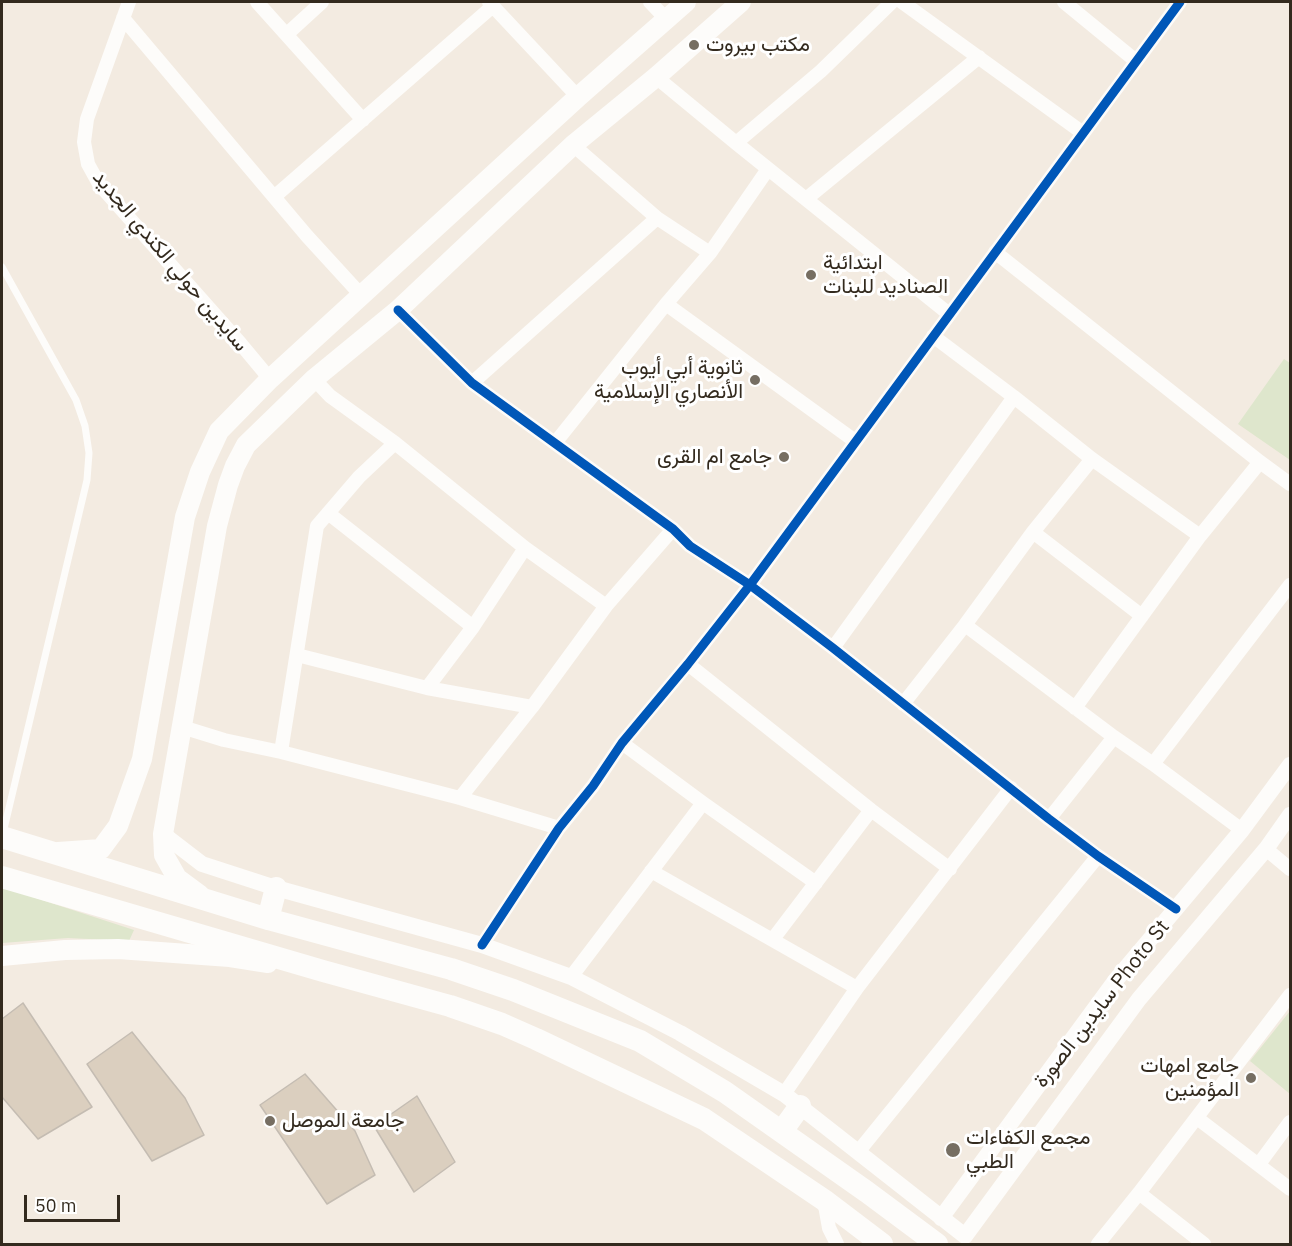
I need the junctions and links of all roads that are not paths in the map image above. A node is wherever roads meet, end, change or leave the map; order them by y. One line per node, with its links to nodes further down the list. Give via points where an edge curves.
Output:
1 (129, 2): 12 (street, سايدين حولي الكندي الجديد)
2 (257, 2): 14 (street)
3 (322, 2): 14 (street)
4 (650, 2): 13 (street)
5 (686, 2): 13 (main road)
6 (741, 2): 17 (main road)
7 (892, 2): 21 (street, via 821,71)
8 (902, 2): 15 (street)
9 (1064, 2): 16 (street)
10 (1180, 2): 16 (street)
11 (491, 4): 18 (street); 19 (street)
12 (123, 18): 24 (street); 35 (street, سايدين حولي الكندي الجديد, via 84,130 88,164 99,184)
13 (666, 19): 18 (main road)
14 (287, 34): 19 (street)
15 (979, 57): 20 (street); 25 (street)
16 (1136, 61): 20 (street)
17 (656, 77): 21 (street); 22 (main road)
18 (578, 97): 30 (main road)
19 (363, 120): 24 (street)
20 (1083, 133): 27 (street)
21 (736, 143): 23 (street)
22 (573, 146): 26 (street); 32 (main road)
23 (768, 169): 25 (street); 28 (street)
24 (274, 197): 30 (street)
25 (806, 199): 33 (street)
26 (657, 218): 28 (street); 37 (street)
27 (995, 252): 33 (street); 43 (street)
28 (710, 253): 31 (street)
29 (2, 267): 80 (lane, via 76,400 89,453 87,480)
30 (361, 295): 35 (main road)
31 (666, 303): 39 (street); 41 (street)
32 (398, 310): 36 (main road); 37 (street)
33 (949, 314): 34 (street)
34 (933, 336): 38 (street); 39 (street)
35 (270, 379): 44 (main road, via 219,431)
36 (314, 379): 40 (street, via 330,396); 46 (main road, via 246,445)
37 (472, 383): 41 (street)
38 (1014, 397): 42 (street); 58 (street)
39 (855, 441): 52 (street)
40 (395, 443): 47 (street); 51 (street)
41 (555, 443): 48 (street)
42 (1092, 459): 49 (street); 50 (street)
43 (1260, 462): 45 (street); 50 (street)
44 (200, 472): 46 (main road); 82 (main road, via 185,517 142,759 118,826 101,849)
45 (1290, 484)
46 (228, 485): 65 (main road, via 212,551)
47 (328, 513): 57 (street); 59 (street, via 317,526)
48 (673, 529): 52 (street, via 690,546); 54 (street)
49 (1033, 532): 55 (street); 56 (street)
50 (1200, 536): 55 (street)
51 (525, 548): 54 (street); 57 (street)
52 (750, 585): 58 (street); 60 (street)
53 (1290, 585): 69 (street)
54 (606, 606): 63 (street)
55 (1142, 616): 64 (street)
56 (965, 625): 62 (street); 64 (street)
57 (473, 627): 61 (street)
58 (833, 648): 62 (street)
59 (297, 655): 61 (street); 68 (street)
60 (688, 664): 67 (street); 74 (street)
61 (427, 688): 63 (street)
62 (903, 704): 71 (street)
63 (532, 707): 72 (street)
64 (1075, 708): 66 (street)
65 (183, 727): 68 (street); 79 (main road)
66 (1114, 737): 69 (street); 76 (street)
67 (622, 743): 73 (street); 77 (street)
68 (281, 752): 72 (street)
69 (1153, 764): 78 (street)
70 (1290, 765): 78 (street, سايدين الصورة Photo St)
71 (1011, 788): 76 (street); 84 (street)
72 (460, 798): 77 (street)
73 (703, 803): 86 (street); 88 (street)
74 (871, 810): 84 (street); 88 (street)
75 (1290, 815): 81 (street, سايدين الصورة Photo St)
76 (1049, 819): 83 (street)
77 (559, 828): 94 (street)
78 (1242, 830): 91 (street, سايدين الصورة Photo St)
79 (163, 834): 89 (street, via 202,864); 90 (main road, via 164,855 177,878)
80 (2, 838): 82 (highway)
81 (1266, 849): 85 (street); 112 (street, سايدين الصورة Photo St, via 1139,999)
82 (51, 852): 90 (highway)
83 (1098, 856): 91 (street); 106 (street)
84 (950, 869): 98 (street)
85 (1290, 869)
86 (651, 871): 93 (street); 97 (street)
87 (2, 877): 96 (highway)
88 (816, 883): 93 (street)
89 (276, 888): 92 (highway); 94 (street)
90 (207, 901): 92 (highway)
91 (1176, 909): 111 (street, سايدين الصورة Photo St, via 1115,981)
92 (268, 919): 99 (highway)
93 (773, 939): 98 (street)
94 (482, 945): 97 (street)
95 (2, 956): 96 (main road, via 118,949 230,957)
96 (323, 971): 101 (highway)
97 (571, 977): 102 (street, via 680,1033)
98 (857, 988): 102 (street)
99 (513, 990): 101 (highway); 105 (highway, via 640,1041)
100 (1290, 995): 103 (street)
101 (502, 1024): 110 (highway, via 704,1119)
102 (792, 1100): 105 (highway); 106 (street)
103 (1197, 1118): 107 (street); 109 (street)
104 (1290, 1122): 107 (street)
105 (782, 1131): 115 (highway)
106 (858, 1152): 111 (street)
107 (1258, 1164): 108 (street)
108 (1290, 1189)
109 (1139, 1193): 116 (street); 117 (street)
110 (824, 1200): 113 (street); 114 (highway)
111 (940, 1218): 112 (street)
112 (970, 1240)
113 (837, 1245)
114 (882, 1245)
115 (937, 1245)
116 (1098, 1245)
117 (1204, 1245)

